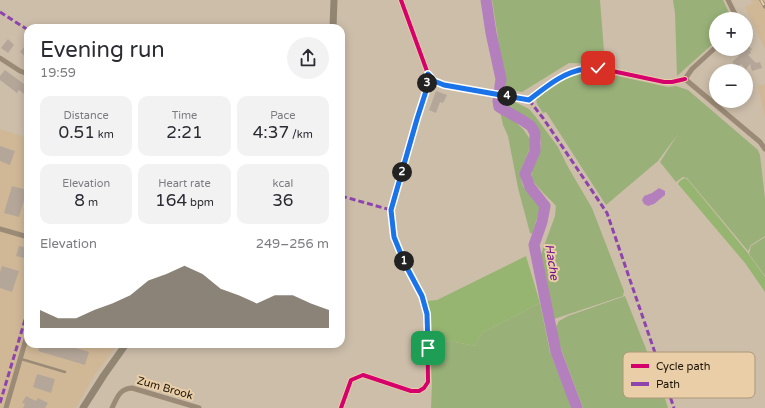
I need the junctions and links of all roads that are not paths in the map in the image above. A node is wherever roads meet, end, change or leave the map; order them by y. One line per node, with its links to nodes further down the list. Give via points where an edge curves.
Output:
1 (334, 0): 5 (main road)
2 (401, 0): 9 (street)
3 (728, 0): 4 (street)
4 (734, 12)
5 (333, 24)
6 (709, 53): 10 (street)
7 (0, 58): 8 (street)
8 (24, 72)
9 (428, 74): 10 (street, via 434,81 444,85 529,100 568,73 586,68 598,68 664,82); 22 (street, via 426,91 391,210 394,237 422,296 427,314 428,382 419,391 411,391 362,375 350,380)
10 (685, 79): 11 (street)
11 (765, 149)
12 (0, 229): 13 (street)
13 (24, 236)
14 (24, 346): 16 (street)
15 (123, 348): 19 (main road)
16 (20, 359): 17 (lane); 18 (street)
17 (65, 372)
18 (6, 408)
19 (83, 408)
20 (112, 408): 21 (street, Zum Brook, via 120,393 126,388)
21 (199, 408)
22 (340, 408)

